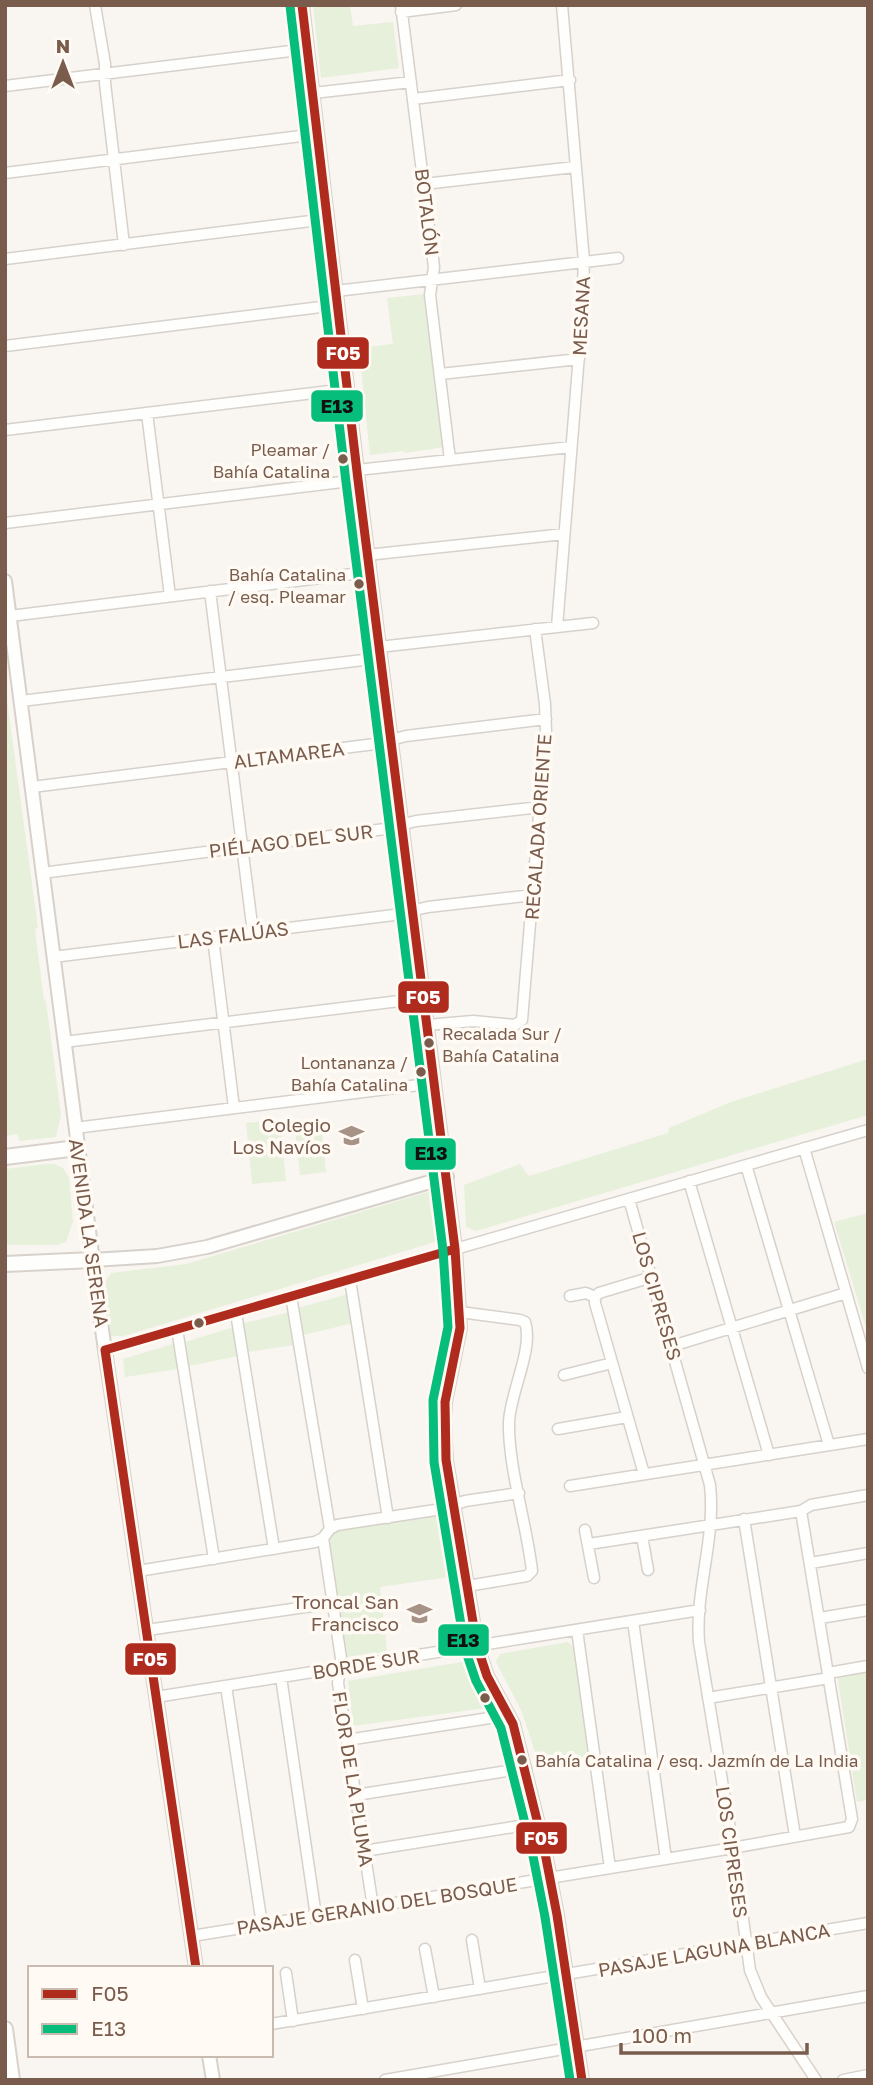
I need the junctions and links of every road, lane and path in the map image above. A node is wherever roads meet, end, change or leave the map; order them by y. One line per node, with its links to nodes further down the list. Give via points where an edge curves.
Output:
1 (95, 5): 7 (street)
2 (302, 5): 6 (street)
3 (456, 5): 5 (street)
4 (562, 5): 8 (street, MESANA)
5 (401, 8): 9 (street, BOTALÓN)
6 (307, 49): 7 (street); 11 (street)
7 (105, 74): 10 (street); 14 (street)
8 (570, 80): 12 (street); 15 (street, MESANA)
9 (411, 82): 11 (street); 12 (street, BOTALÓN)
10 (5, 86)
11 (313, 93): 13 (street)
12 (413, 99): 17 (street, BOTALÓN)
13 (317, 134): 14 (street); 18 (street)
14 (114, 159): 16 (street); 19 (street)
15 (575, 167): 17 (street); 22 (street, MESANA)
16 (5, 173)
17 (424, 184): 23 (street, BOTALÓN)
18 (327, 219): 19 (street); 24 (street)
19 (124, 245): 21 (street)
20 (618, 258): 22 (street)
21 (5, 259)
22 (584, 261): 23 (street); 27 (street, MESANA)
23 (432, 280): 24 (street); 28 (street, BOTALÓN)
24 (336, 291): 25 (street)
25 (337, 305): 26 (street); 29 (street)
26 (5, 346)
27 (579, 359): 28 (street); 32 (street, MESANA)
28 (440, 374): 33 (street, BOTALÓN)
29 (347, 389): 30 (street); 34 (street)
30 (147, 413): 31 (street); 35 (street)
31 (5, 430)
32 (571, 447): 33 (street); 37 (street, MESANA)
33 (450, 460): 34 (street)
34 (357, 475): 35 (street); 38 (street)
35 (159, 504): 36 (street); 42 (street)
36 (5, 523)
37 (564, 534): 38 (street); 45 (street, MESANA)
38 (367, 555): 39 (street)
39 (369, 572): 41 (street); 47 (street)
40 (5, 581): 43 (street, AVENIDA LA SERENA)
41 (210, 592): 42 (street); 48 (street)
42 (170, 596): 43 (street)
43 (10, 616): 49 (street, AVENIDA LA SERENA)
44 (593, 623): 45 (street)
45 (557, 627): 46 (street)
46 (535, 629): 47 (street); 50 (street, RECALADA ORIENTE)
47 (380, 652): 48 (street); 51 (street)
48 (220, 677): 49 (street); 52 (street)
49 (21, 701): 53 (street, AVENIDA LA SERENA)
50 (545, 719): 51 (street, ALTAMAREA); 54 (street, RECALADA ORIENTE)
51 (391, 740): 52 (street, ALTAMAREA); 55 (street)
52 (231, 762): 53 (street, ALTAMAREA); 56 (street)
53 (32, 788): 57 (street, AVENIDA LA SERENA)
54 (540, 807): 55 (street, PIÉLAGO DEL SUR); 58 (street, RECALADA ORIENTE)
55 (402, 825): 56 (street, PIÉLAGO DEL SUR); 59 (street)
56 (242, 847): 57 (street, PIÉLAGO DEL SUR); 60 (street)
57 (42, 873): 62 (street, AVENIDA LA SERENA)
58 (533, 895): 59 (street, LAS FALÚAS); 65 (street, RECALADA ORIENTE, via 520,1023)
59 (413, 911): 60 (street, LAS FALÚAS); 63 (street)
60 (253, 933): 61 (street, LAS FALÚAS)
61 (213, 937): 62 (street, LAS FALÚAS); 64 (street)
62 (53, 957): 66 (street, AVENIDA LA SERENA)
63 (424, 998): 64 (street); 65 (street)
64 (223, 1022): 66 (street); 68 (street)
65 (427, 1025): 67 (street)
66 (64, 1042): 69 (street, AVENIDA LA SERENA)
67 (435, 1083): 68 (street); 75 (street)
68 (234, 1108): 69 (street)
69 (75, 1128): 71 (street, AVENIDA LA SERENA)
70 (868, 1129): 72 (street)
71 (78, 1148): 73 (main road); 79 (street, AVENIDA LA SERENA)
72 (804, 1148): 74 (street); 83 (street)
73 (5, 1157)
74 (746, 1165): 76 (street); 87 (street)
75 (447, 1177): 78 (street); 79 (street, via 207,1247)
76 (689, 1181): 77 (street); 90 (street)
77 (629, 1199): 78 (street); 81 (street, LOS CIPRESES)
78 (455, 1249): 82 (street); 89 (street)
79 (93, 1260): 80 (main road); 93 (street, AVENIDA LA SERENA)
80 (5, 1264)
81 (652, 1277): 86 (street); 92 (street, LOS CIPRESES)
82 (350, 1279): 84 (street); 109 (street)
83 (846, 1293): 87 (street); 95 (street)
84 (291, 1296): 88 (street); 112 (street)
85 (570, 1296): 86 (street, via 586,1293)
86 (595, 1297): 94 (street)
87 (789, 1310): 90 (street); 100 (street)
88 (236, 1312): 91 (street); 117 (street)
89 (460, 1312): 105 (street, via 525,1322 527,1328 509,1423); 107 (street, via 444,1421)
90 (732, 1328): 92 (street); 101 (street)
91 (177, 1329): 93 (street); 119 (street)
92 (672, 1346): 102 (street, LOS CIPRESES)
93 (105, 1350): 122 (street, AVENIDA LA SERENA)
94 (612, 1363): 96 (street); 97 (street)
95 (868, 1368)
96 (564, 1375)
97 (627, 1417): 98 (street); 103 (street)
98 (558, 1429)
99 (868, 1439): 100 (street)
100 (829, 1445): 101 (street)
101 (769, 1455): 102 (street)
102 (706, 1465): 103 (street); 111 (street, LOS CIPRESES)
103 (643, 1474): 104 (street)
104 (570, 1486)
105 (519, 1493): 107 (street); 124 (street, via 531,1573)
106 (868, 1495): 108 (street, via 811,1505)
107 (453, 1505): 109 (street); 124 (street)
108 (801, 1511): 110 (street); 120 (street)
109 (388, 1518): 112 (street)
110 (744, 1519): 111 (street); 138 (street)
111 (712, 1524): 114 (street); 126 (street, LOS CIPRESES)
112 (330, 1529): 115 (street)
113 (585, 1530): 116 (street)
114 (642, 1536): 116 (street); 121 (street)
115 (323, 1538): 117 (street); 125 (street, FLOR DE LA PLUMA)
116 (589, 1544): 123 (street)
117 (274, 1549): 119 (street)
118 (868, 1553): 120 (street)
119 (214, 1559): 122 (street)
120 (811, 1563): 128 (street)
121 (648, 1570)
122 (138, 1572): 130 (street, AVENIDA LA SERENA)
123 (594, 1578)
124 (467, 1586): 132 (street)
125 (333, 1603): 130 (street); 134 (street, FLOR DE LA PLUMA)
126 (699, 1610): 129 (street, BORDE SUR); 140 (street, LOS CIPRESES)
127 (868, 1610): 128 (street)
128 (820, 1618): 135 (street)
129 (633, 1621): 131 (street, BORDE SUR); 149 (street)
130 (147, 1630): 139 (street, AVENIDA LA SERENA)
131 (577, 1630): 132 (street, BORDE SUR); 150 (street)
132 (477, 1646): 134 (street, BORDE SUR); 141 (street, via 487,1676)
133 (868, 1666): 135 (street)
134 (340, 1668): 136 (street, BORDE SUR); 142 (street, FLOR DE LA PLUMA)
135 (829, 1676): 138 (street); 146 (street, PASAJE GERANIO DEL BOSQUE, via 851,1825)
136 (281, 1677): 137 (street, BORDE SUR); 153 (street)
137 (226, 1686): 139 (street, BORDE SUR); 155 (street)
138 (771, 1688): 140 (street); 146 (street)
139 (156, 1697): 156 (street, AVENIDA LA SERENA)
140 (708, 1698): 147 (street, LOS CIPRESES)
141 (509, 1715): 142 (street); 143 (street)
142 (347, 1740): 144 (street, FLOR DE LA PLUMA)
143 (526, 1769): 144 (street); 145 (street)
144 (356, 1795): 148 (street, FLOR DE LA PLUMA)
145 (538, 1823): 148 (street); 151 (street)
146 (795, 1836): 147 (street, PASAJE GERANIO DEL BOSQUE)
147 (733, 1847): 149 (street, PASAJE GERANIO DEL BOSQUE); 158 (street, LOS CIPRESES)
148 (364, 1851): 152 (street, FLOR DE LA PLUMA)
149 (666, 1859): 150 (street, PASAJE GERANIO DEL BOSQUE)
150 (610, 1868): 151 (street, PASAJE GERANIO DEL BOSQUE)
151 (550, 1878): 152 (street, PASAJE GERANIO DEL BOSQUE); 163 (street)
152 (373, 1907): 153 (street, PASAJE GERANIO DEL BOSQUE)
153 (316, 1916): 155 (street, PASAJE GERANIO DEL BOSQUE)
154 (868, 1923): 158 (street, PASAJE LAGUNA BLANCA)
155 (262, 1925): 156 (street, PASAJE GERANIO DEL BOSQUE)
156 (192, 1936): 161 (street, AVENIDA LA SERENA)
157 (472, 1940): 164 (street)
158 (746, 1944): 163 (street, PASAJE LAGUNA BLANCA); 168 (street, LOS CIPRESES, via 752,1979)
159 (425, 1949): 166 (street)
160 (355, 1960): 167 (street)
161 (196, 1966)
162 (286, 1973): 169 (street)
163 (566, 1975): 164 (street, PASAJE LAGUNA BLANCA); 172 (street)
164 (480, 1989): 166 (street, PASAJE LAGUNA BLANCA)
165 (868, 1996): 168 (street)
166 (433, 1997): 167 (street, PASAJE LAGUNA BLANCA)
167 (363, 2009): 169 (street, PASAJE LAGUNA BLANCA)
168 (771, 2013): 172 (street); 179 (street, LOS CIPRESES)
169 (293, 2021): 170 (street, PASAJE LAGUNA BLANCA)
170 (273, 2024)
171 (5, 2029): 175 (main road)
172 (577, 2047): 177 (street); 178 (street)
173 (209, 2057): 176 (street)
174 (868, 2075): 180 (street)
175 (12, 2080)
176 (213, 2080)
177 (385, 2080)
178 (582, 2080)
179 (816, 2080)
180 (843, 2080)

